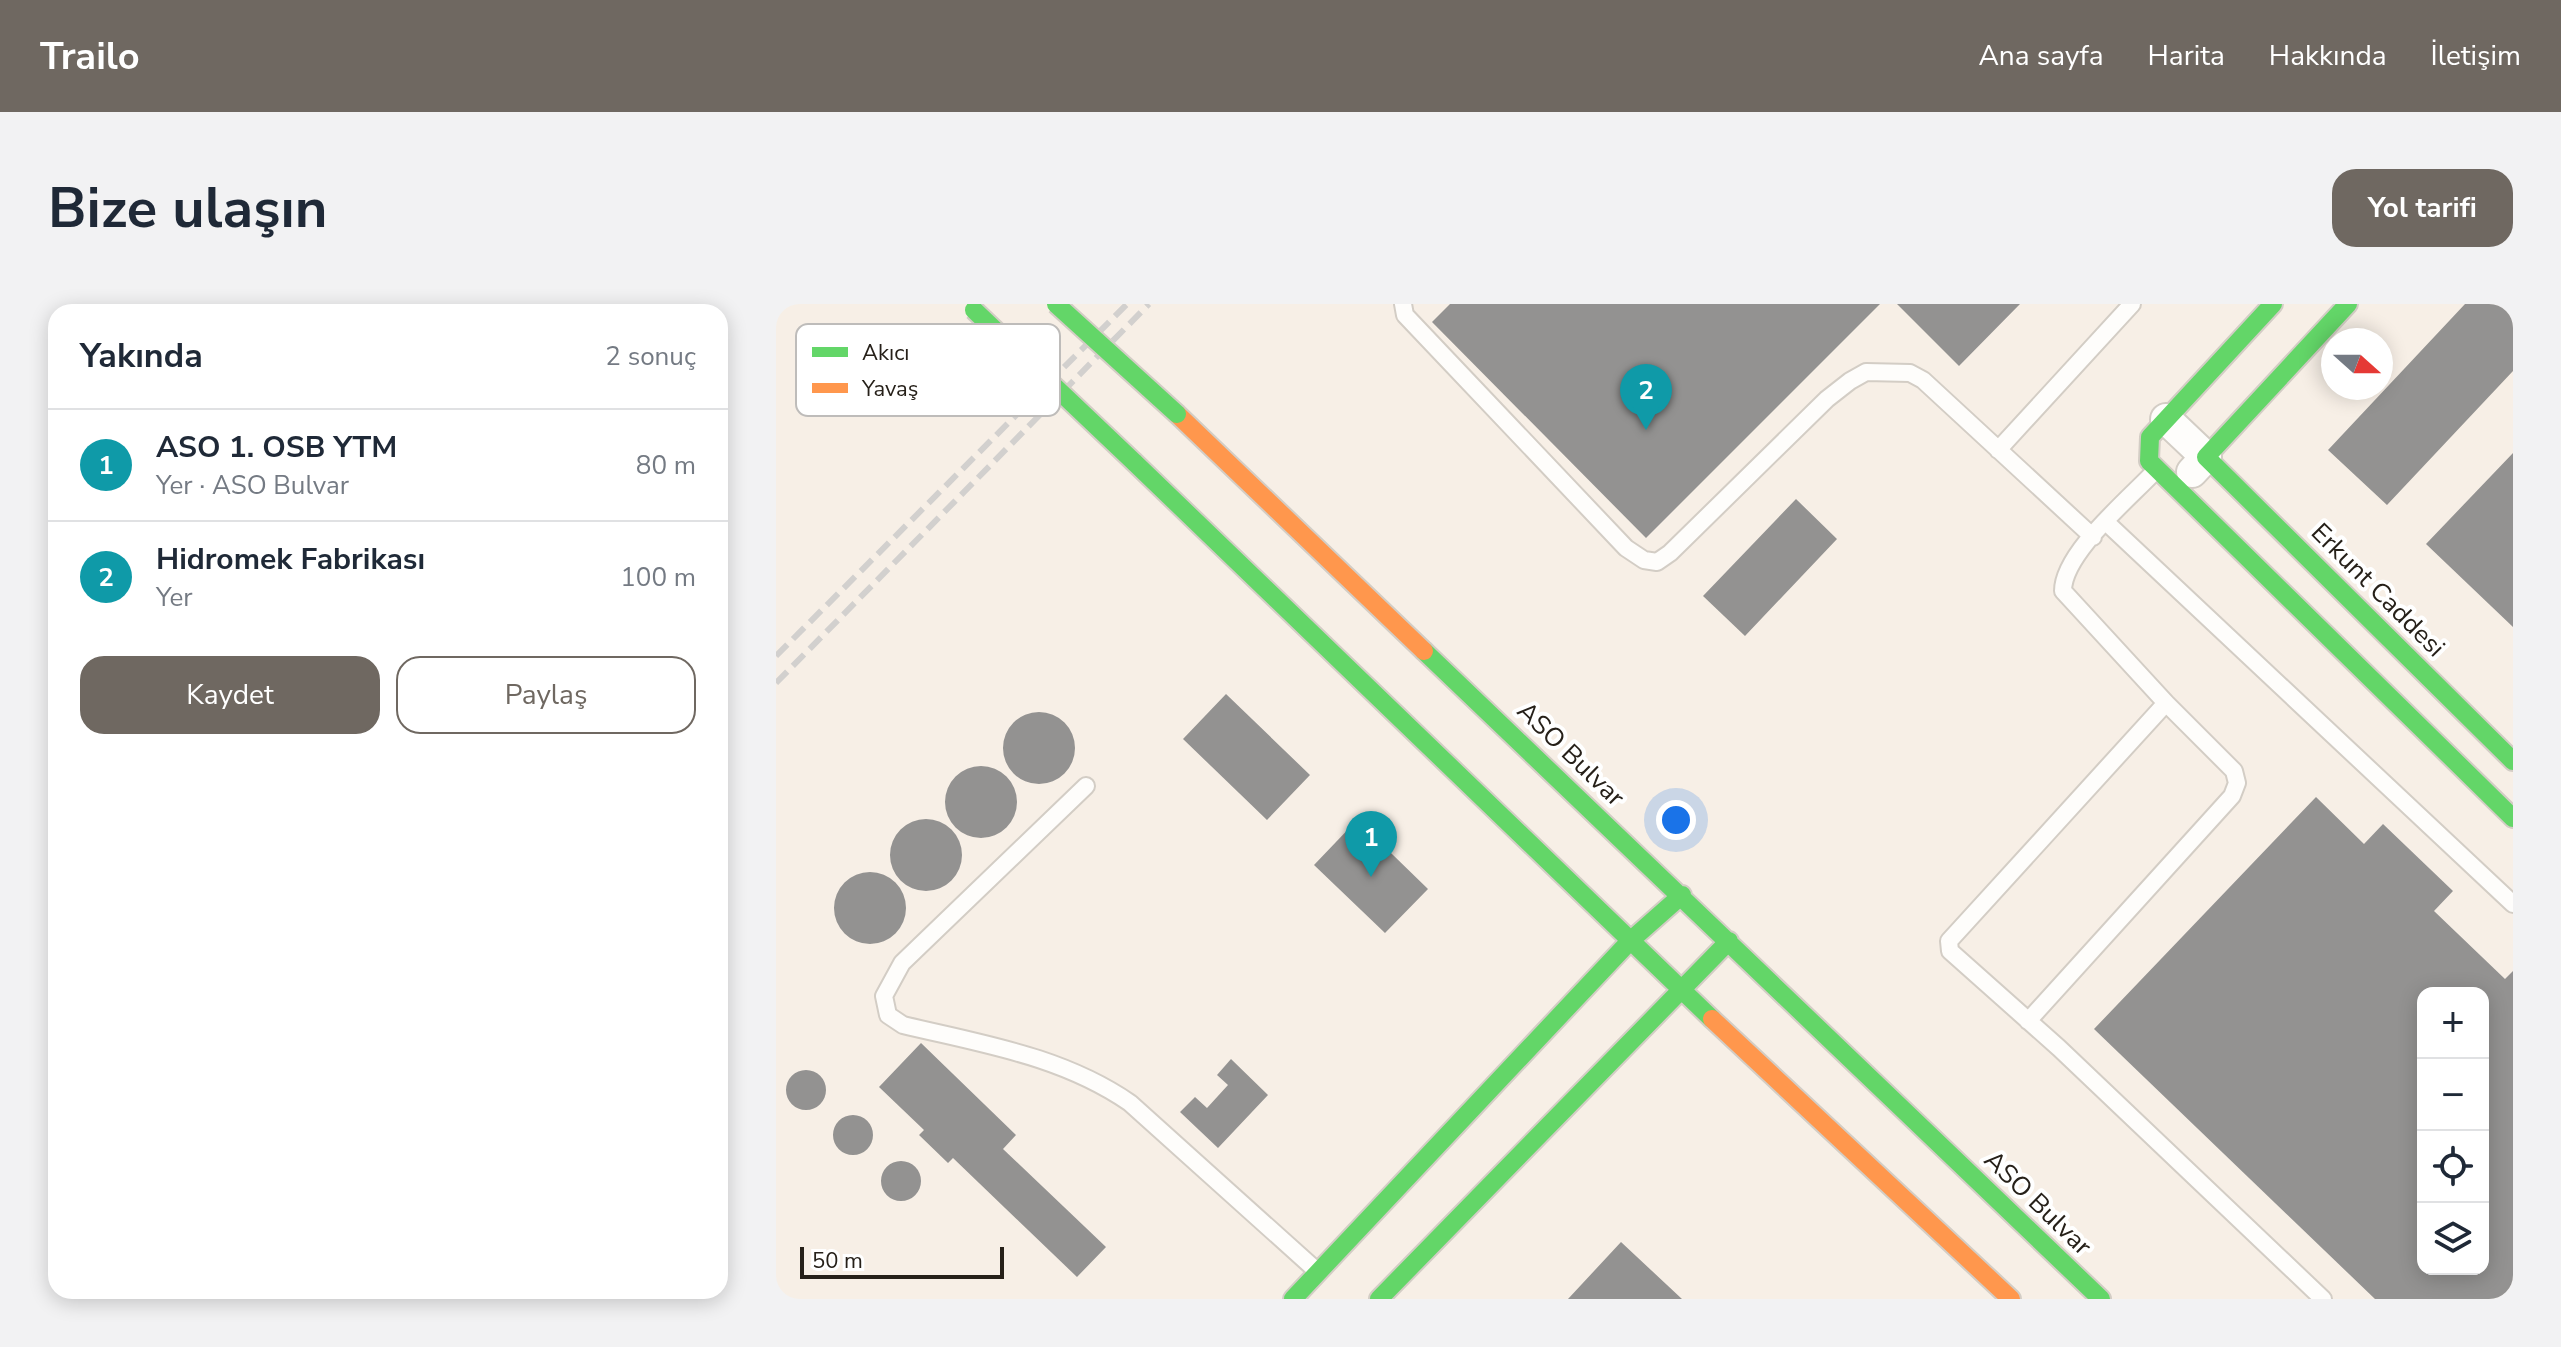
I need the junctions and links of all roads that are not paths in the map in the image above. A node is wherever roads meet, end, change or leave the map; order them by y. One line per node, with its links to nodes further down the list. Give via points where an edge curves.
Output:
1 (1056, 304): 19 (street, ASO Bulvar, bridge)
2 (1403, 304): 10 (lane, via 1405,315 1626,548 1644,560 1657,562 1670,553 1827,399 1866,372 1910,373 1923,380)
3 (2132, 304): 10 (lane)
4 (2273, 304): 9 (street)
5 (2348, 304): 11 (street)
6 (970, 307): 7 (street, bridge)
7 (988, 324)
8 (1060, 392): 21 (street, bridge)
9 (2166, 419): 11 (street); 12 (street, via 2150,437 2149,461)
10 (1998, 450): 14 (lane)
11 (2206, 457): 12 (street); 16 (street, Erkunt Caddesi)
12 (2165, 481): 13 (lane); 18 (street)
13 (2107, 523): 14 (lane); 20 (lane)
14 (2093, 537): 15 (lane, via 2063,576 2063,591)
15 (2166, 703): 24 (lane, via 2234,771 2232,796); 24 (lane, via 1949,941 1950,951)
16 (2513, 761)
17 (1086, 786): 25 (lane, via 902,963 884,996 888,1015 903,1025 1047,1060 1098,1081 1130,1103)
18 (2513, 818)
19 (1682, 895): 21 (street); 22 (street, ASO Bulvar)
20 (2513, 904)
21 (1630, 941): 23 (street); 25 (street)
22 (1729, 941): 23 (street); 29 (street, ASO Bulvar)
23 (1679, 988): 27 (street); 28 (street)
24 (2028, 1021): 30 (lane)
25 (1319, 1272): 26 (street)
26 (1305, 1295)
27 (1379, 1299)
28 (2011, 1299)
29 (2101, 1299)
30 (2323, 1299)

